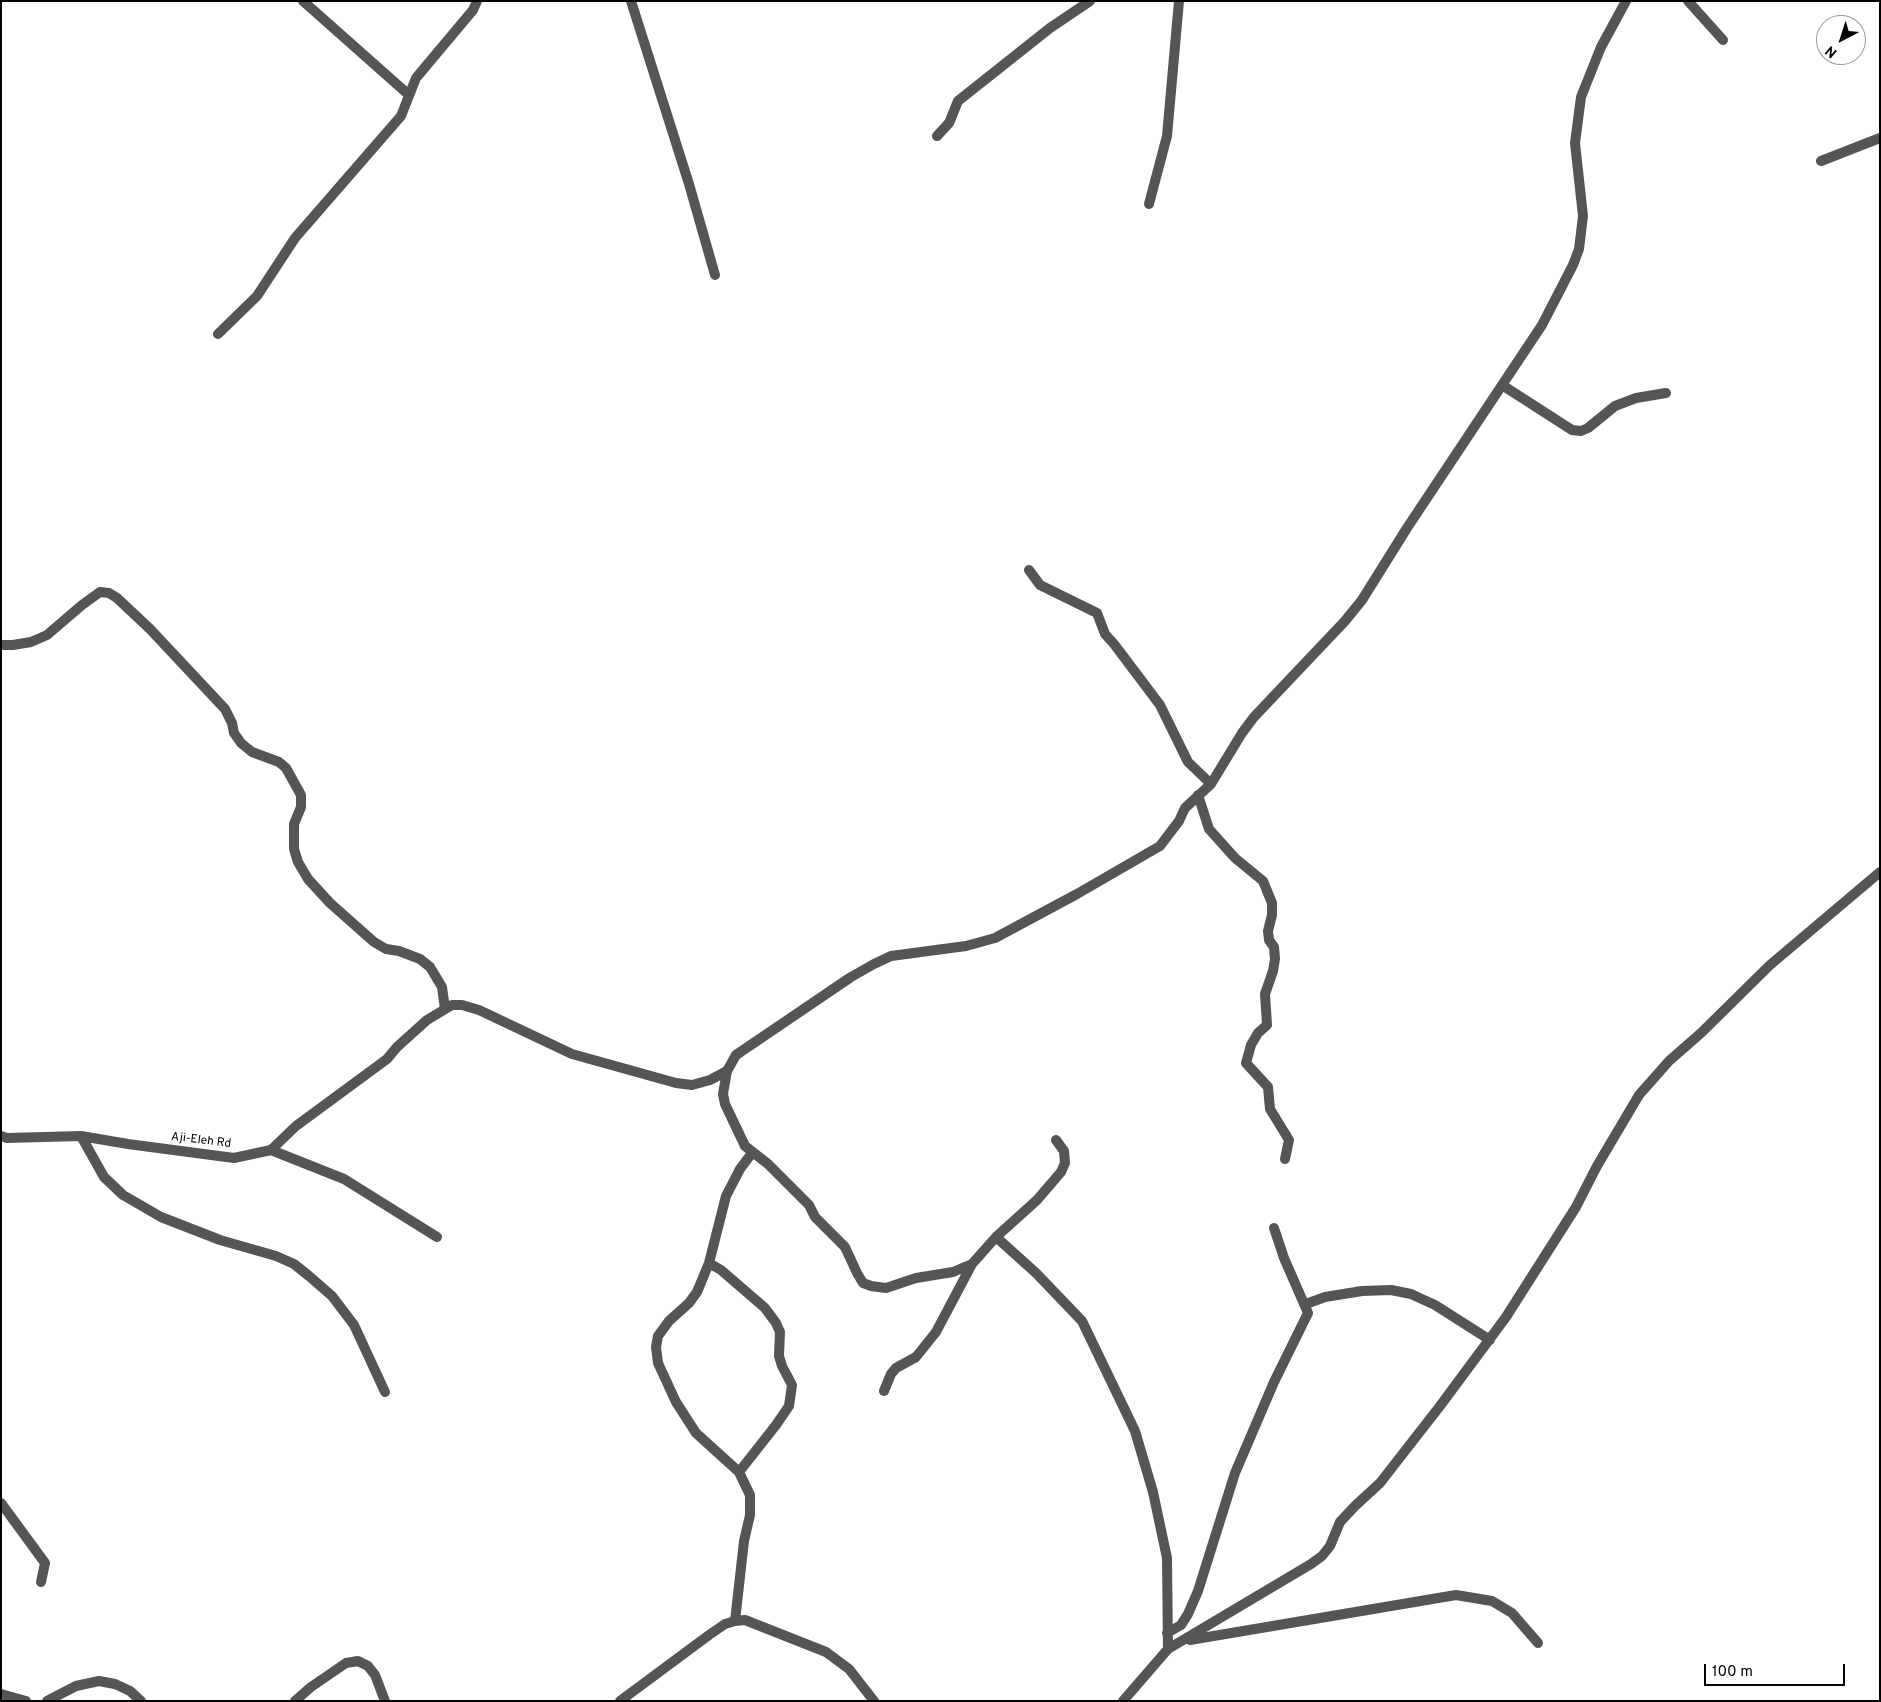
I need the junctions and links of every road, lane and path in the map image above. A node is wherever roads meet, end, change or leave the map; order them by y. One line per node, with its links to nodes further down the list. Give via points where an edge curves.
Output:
1 (303, 1): 9 (street)
2 (476, 1): 9 (street, via 473,10 416,78)
3 (631, 1): 14 (street)
4 (1090, 1): 10 (street, via 1043,33 958,101 949,124)
5 (1179, 1): 13 (street, via 1167,136)
6 (1626, 1): 16 (street, via 1601,47 1581,97 1575,142 1583,216 1579,249 1542,325)
7 (1688, 1): 8 (street)
8 (1723, 40)
9 (409, 94): 15 (street, via 401,116 295,238 257,296)
10 (937, 136)
11 (1880, 138): 12 (street)
12 (1822, 161)
13 (1149, 204)
14 (715, 275)
15 (218, 334)
16 (1502, 385): 17 (street, via 1572,430 1581,431 1616,406 1636,398); 20 (street, via 1362,600 1254,717)
17 (1666, 393)
18 (1029, 570): 20 (street, via 1040,585 1097,613 1105,634 1160,706 1188,762)
19 (1, 645): 23 (street, via 31,642 47,635 100,592 109,592 117,598 225,709 241,743 252,752 280,762 286,768 301,795 301,807 294,824 294,849 308,879 374,942 420,959 430,967 442,987)
20 (1211, 784): 21 (street)
21 (1198, 795): 24 (street, via 1185,808 1160,846 994,938 966,946 891,956 874,964 736,1055); 30 (street, via 1209,828 1263,881 1272,903 1268,931 1275,959 1265,994 1266,1025 1254,1039 1246,1064 1268,1087 1270,1109 1289,1140)
22 (1880, 872): 37 (street, via 1770,965 1669,1061 1639,1095 1596,1166 1576,1207)
23 (445, 1009): 24 (street, via 462,1005 479,1010 572,1054 676,1083 692,1085); 28 (street, via 427,1020 387,1059 296,1126)
24 (727, 1071): 29 (street, via 723,1094 725,1104 745,1146)
25 (1, 1136): 26 (street, Aji-Eleh Rd)
26 (81, 1136): 28 (street, Aji-Eleh Rd, via 234,1158); 39 (street, via 104,1177 123,1194 161,1217 294,1264 309,1276 332,1296 354,1325)
27 (1056, 1140): 33 (street, via 1064,1151 1065,1163 1061,1172 1037,1200)
28 (271, 1150): 32 (street, via 344,1179)
29 (752, 1153): 34 (street, via 726,1196); 35 (street, via 768,1164 809,1205 815,1217 845,1247 863,1283 886,1288 916,1278 953,1272)
30 (1286, 1159)
31 (1274, 1228): 36 (street)
32 (437, 1237)
33 (996, 1237): 35 (street); 44 (street, via 1036,1272 1082,1321 1135,1431 1153,1492 1167,1558)
34 (709, 1263): 40 (street, via 697,1292 658,1336 658,1363 676,1402 696,1432); 40 (street, via 765,1308 776,1323 780,1332 781,1361 792,1385 789,1406)
35 (972, 1264): 38 (street, via 930,1339 916,1358 896,1368)
36 (1306, 1304): 37 (street, via 1325,1297 1362,1291 1404,1292 1435,1304); 44 (street, via 1308,1312 1234,1473 1198,1591 1181,1625)
37 (1490, 1340): 45 (street, via 1380,1483 1340,1522 1322,1556)
38 (884, 1390)
39 (385, 1392)
40 (739, 1472): 43 (street, via 750,1495 750,1515)
41 (1, 1503): 42 (street, via 45,1563)
42 (41, 1582)
43 (735, 1621): 54 (street, via 709,1635); 55 (street, via 757,1624 826,1652 849,1669)
44 (1168, 1633): 47 (street)
45 (1182, 1641): 46 (street, via 1456,1596 1492,1601 1512,1614); 47 (street)
46 (1538, 1643)
47 (1168, 1649): 56 (street)
48 (1, 1694): 49 (street)
49 (26, 1701)
50 (47, 1701): 51 (street, via 76,1686 99,1681 130,1691)
51 (140, 1701)
52 (295, 1701): 53 (street, via 346,1663 358,1660 375,1676)
53 (385, 1701)
54 (620, 1701)
55 (874, 1701)
56 (1123, 1701)

